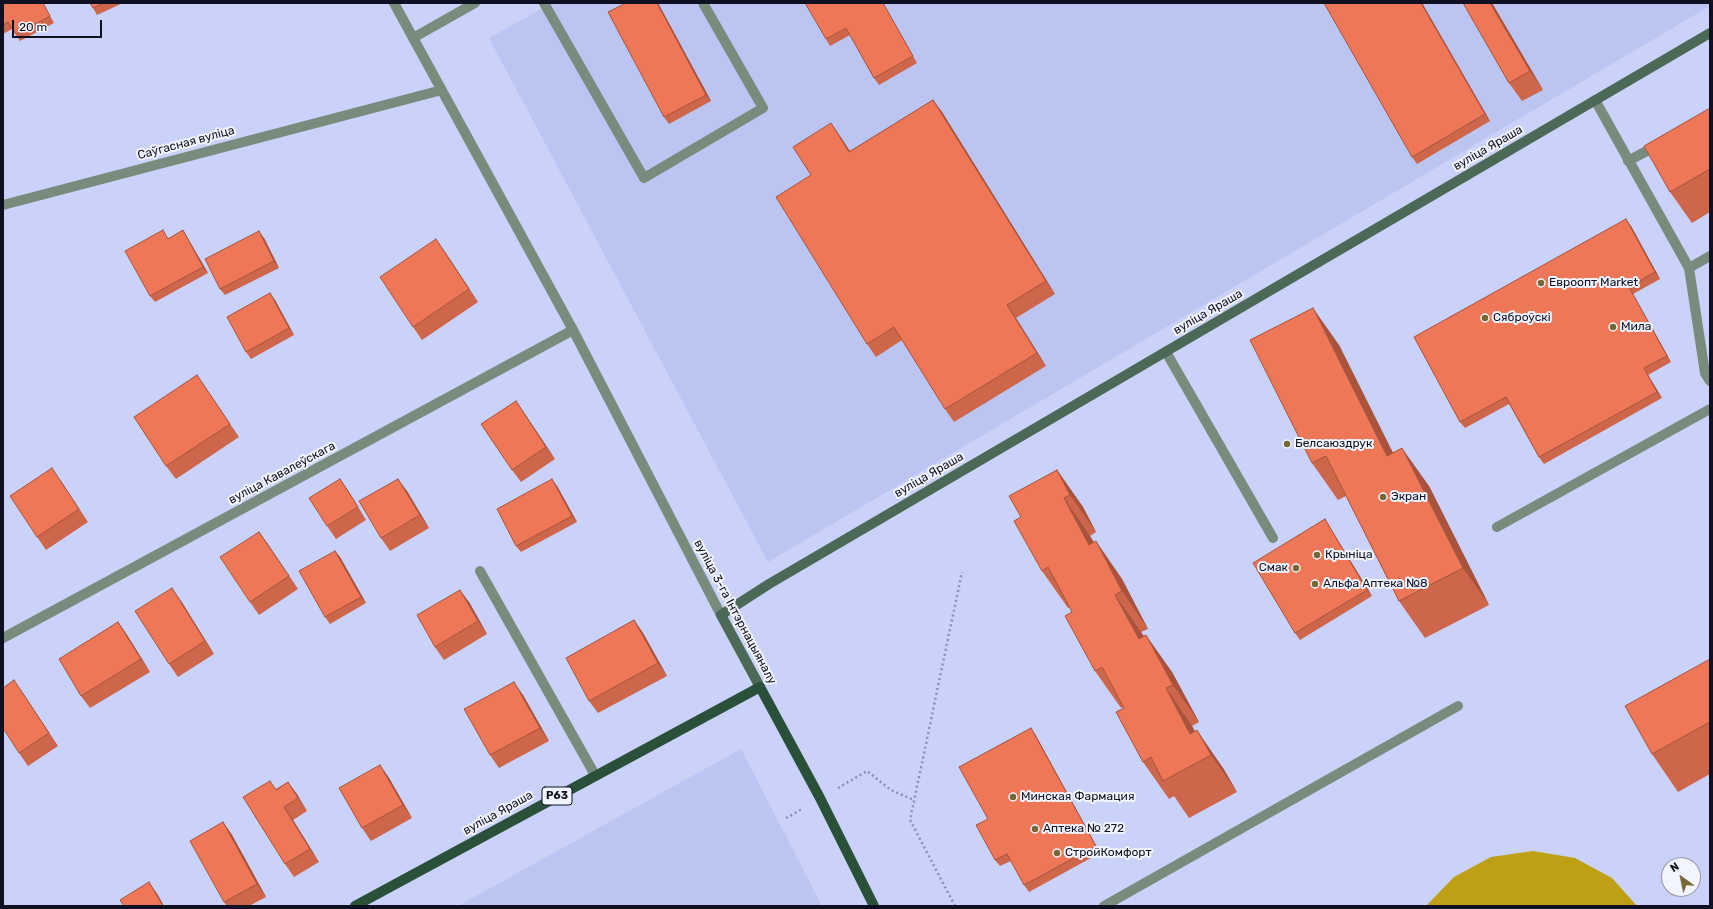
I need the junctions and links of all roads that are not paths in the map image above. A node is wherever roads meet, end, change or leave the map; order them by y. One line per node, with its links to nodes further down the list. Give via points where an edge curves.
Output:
1 (394, 3): 6 (street, вуліца 3-га Інтэрнацыяналу)
2 (475, 3): 6 (street)
3 (544, 3): 4 (street, via 644,178 763,108)
4 (703, 3)
5 (1710, 33): 8 (street, вуліца Яраша)
6 (413, 38): 7 (street, вуліца 3-га Інтэрнацыяналу)
7 (442, 90): 11 (street, Саўгасная вуліца); 14 (street, вуліца 3-га Інтэрнацыяналу)
8 (1595, 100): 10 (street); 15 (street, вуліца Яраша)
9 (1669, 139): 10 (street)
10 (1628, 161): 13 (street)
11 (3, 205)
12 (1710, 256): 13 (street)
13 (1690, 268): 16 (street, via 1705,373)
14 (573, 330): 21 (street, вуліца 3-га Інтэрнацыяналу); 22 (street, вуліца Кавалеўскага)
15 (1166, 352): 19 (street); 21 (street, вуліца Яраша, via 769,584)
16 (1710, 381)
17 (1710, 409): 18 (street)
18 (1497, 527)
19 (1273, 538)
20 (480, 571): 25 (street)
21 (721, 615): 23 (street, вуліца 3-га Інтэрнацыяналу)
22 (3, 638)
23 (760, 687): 25 (main road, вуліца Яраша / Р63); 27 (main road, вуліца 3-га Інтэрнацыяналу)
24 (1458, 706): 28 (street)
25 (595, 775): 26 (main road, вуліца Яраша / Р63)
26 (355, 906)
27 (874, 906)
28 (1104, 906)

